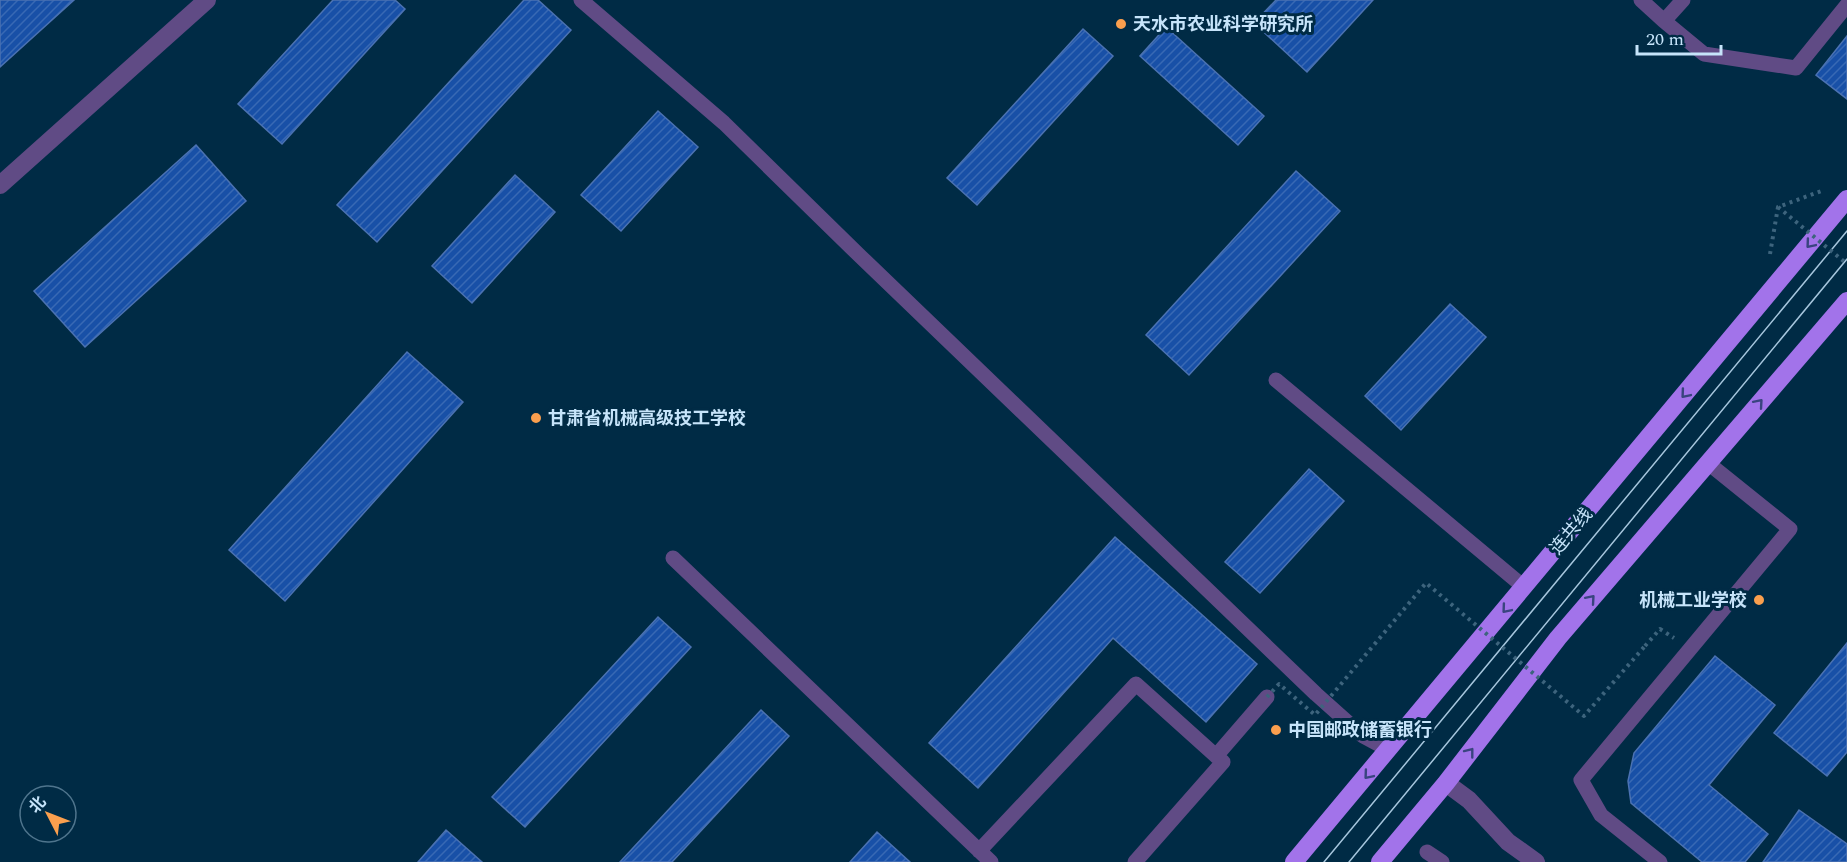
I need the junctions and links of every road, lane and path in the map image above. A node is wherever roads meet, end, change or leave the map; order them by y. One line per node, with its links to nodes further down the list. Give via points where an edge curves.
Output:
1 (207, 0): 7 (street)
2 (581, 0): 18 (lane, via 724,123 1316,694 1364,736)
3 (1641, 0): 6 (lane)
4 (1683, 0): 6 (lane)
5 (1847, 5): 6 (lane, via 1796,68 1704,54)
6 (1664, 21)
7 (0, 185)
8 (1827, 189): 10 (path, bridge, via 1778,207)
9 (1847, 199): 15 (highway, 连共线, one-way to 15)
10 (1847, 264)
11 (1847, 301): 13 (highway, one-way to 11)
12 (1276, 380): 15 (lane)
13 (1708, 463): 16 (lane, via 1790,529); 20 (highway, one-way to 13, via 1558,638)
14 (673, 558): 21 (lane)
15 (1524, 587): 18 (highway, 连共线, one-way to 18)
16 (1691, 648): 17 (path, bridge, via 1660,629 1584,716 1426,583 1315,715 1280,684); 29 (lane, via 1581,780 1601,816)
17 (1268, 697): 19 (lane)
18 (1389, 750): 25 (highway, 连共线, one-way to 25)
19 (1216, 756): 21 (lane, via 1136,684); 24 (lane, via 1223,762)
20 (1446, 783): 26 (highway); 28 (street, via 1469,800 1508,842)
21 (979, 851): 23 (lane)
22 (1427, 852): 27 (lane)
23 (991, 862)
24 (1135, 862)
25 (1294, 862)
26 (1380, 862)
27 (1442, 862)
28 (1536, 862)
29 (1660, 862)

